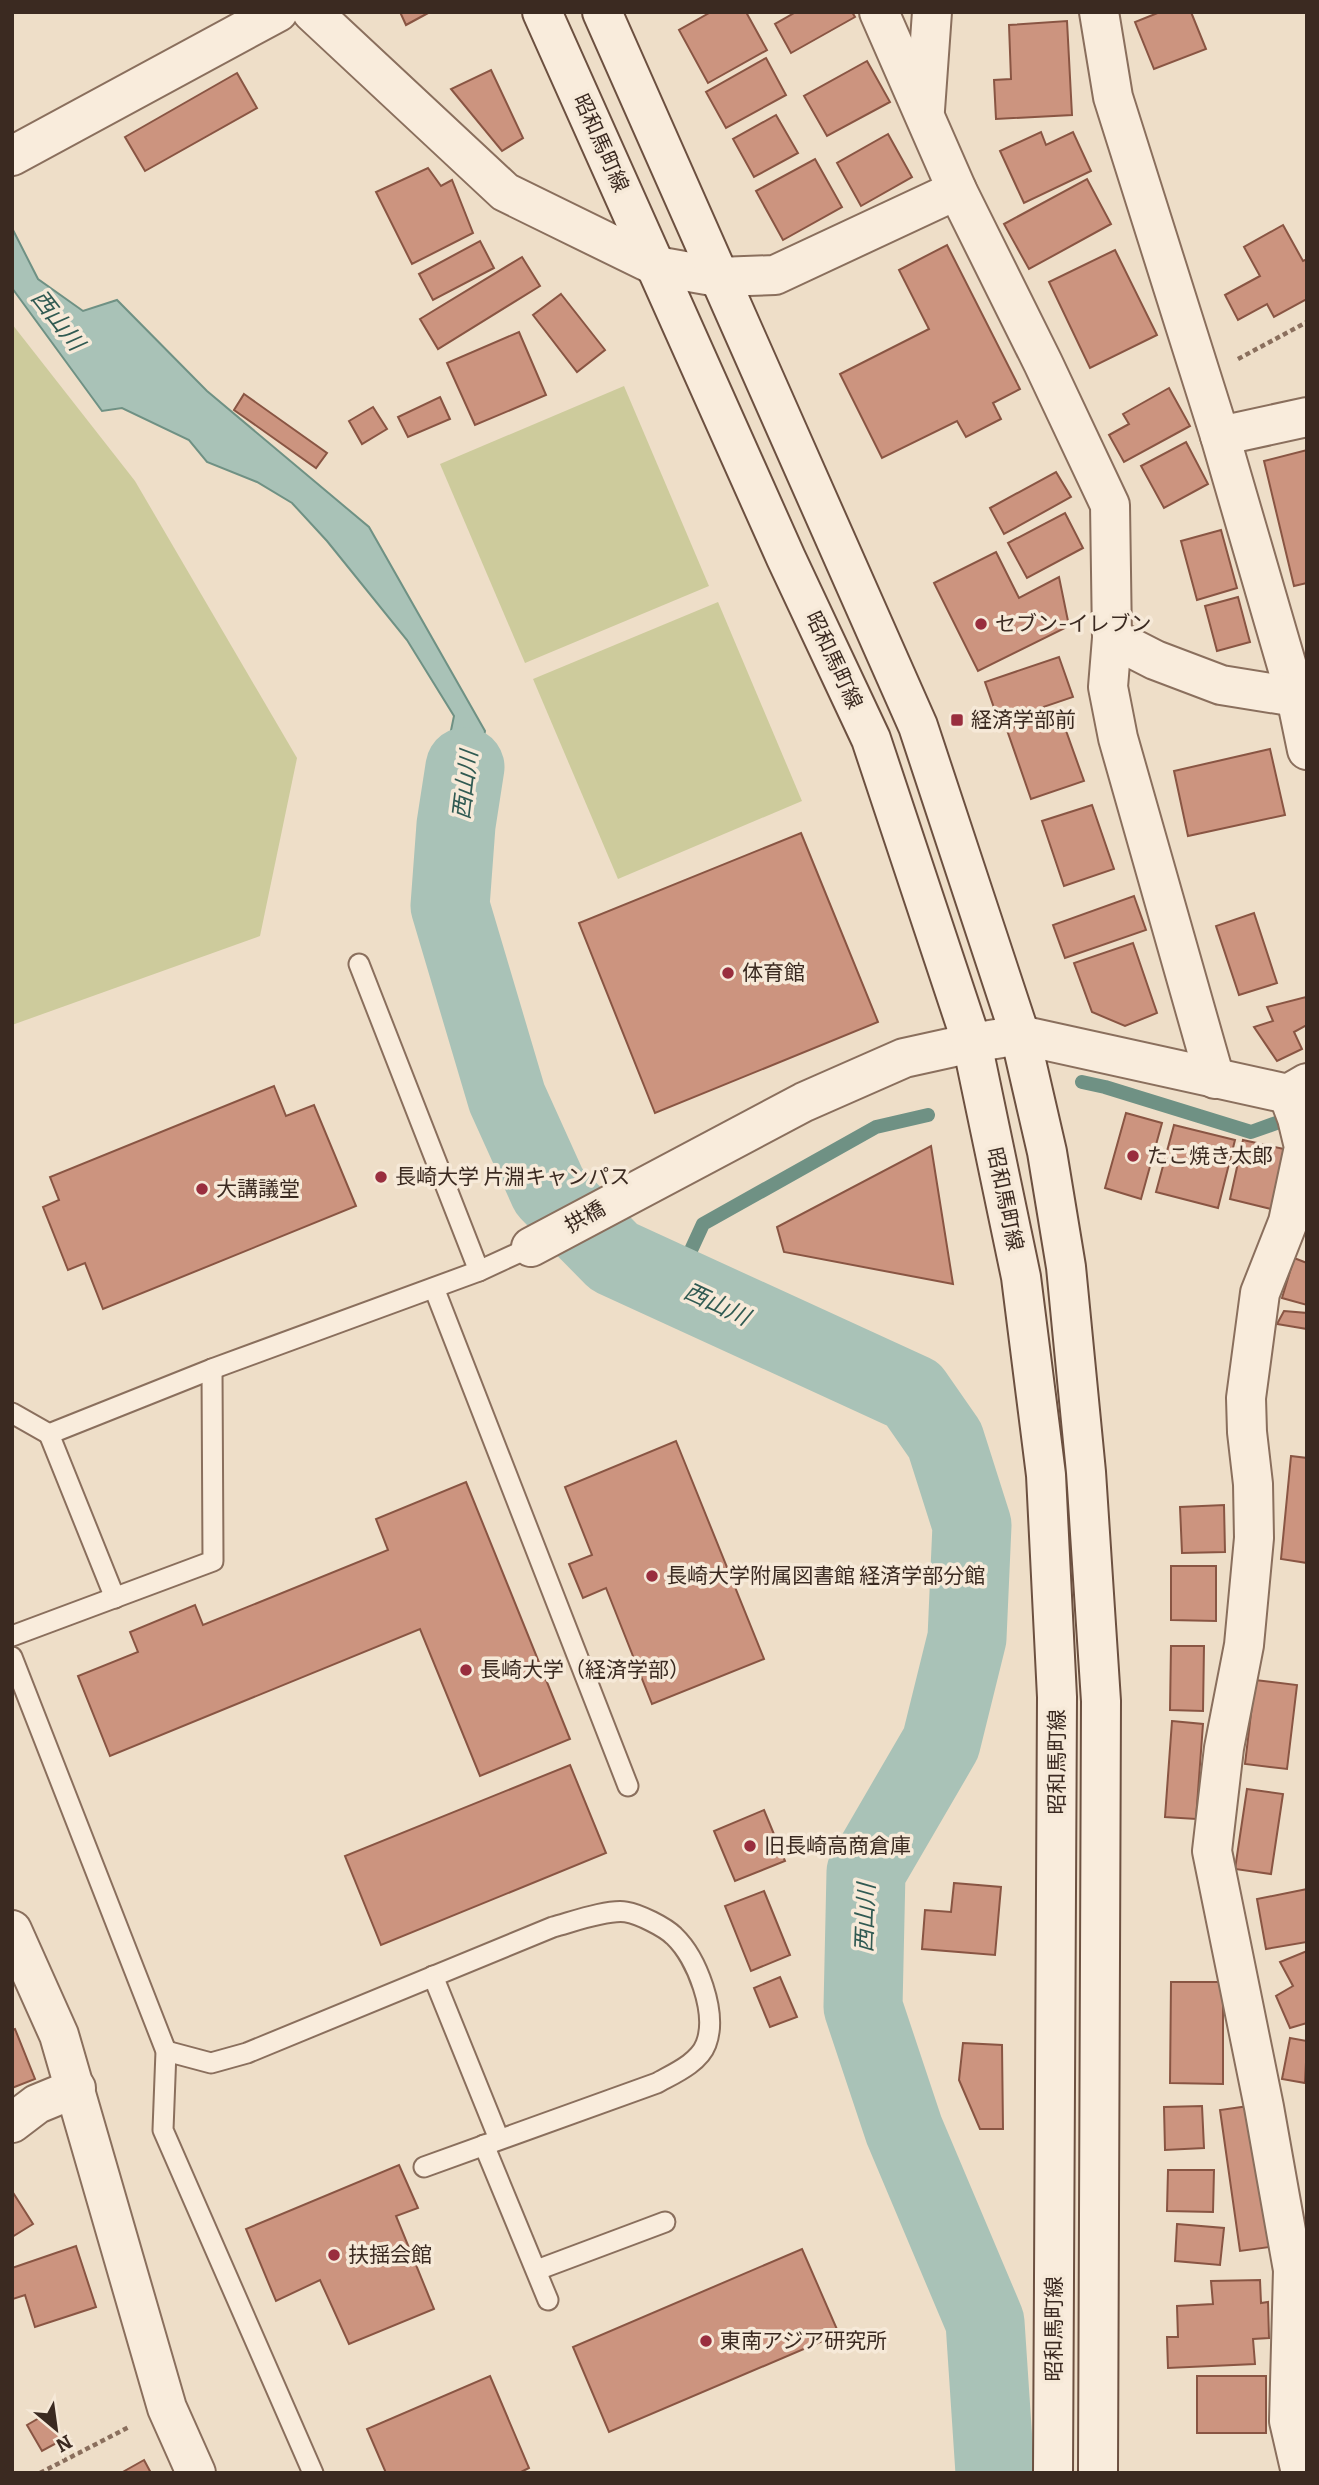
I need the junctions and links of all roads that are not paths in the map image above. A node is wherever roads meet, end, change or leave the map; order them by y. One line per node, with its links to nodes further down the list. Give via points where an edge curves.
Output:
1 (278, 12): 9 (street)
2 (312, 12): 11 (street, via 505,192)
3 (542, 12): 11 (street, 昭和馬町線)
4 (601, 12): 12 (street, 昭和馬町線)
5 (879, 12): 8 (street)
6 (932, 12): 8 (street)
7 (1099, 12): 14 (street, via 1113,97)
8 (925, 116): 10 (street)
9 (27, 148)
10 (957, 190): 12 (street, via 775,275); 15 (street, via 1110,505)
11 (656, 266): 12 (street); 20 (street, 昭和馬町線, via 871,739)
12 (718, 277): 19 (street, 昭和馬町線, via 918,726)
13 (1307, 417): 14 (street)
14 (1220, 436): 16 (street)
15 (1112, 638): 16 (street, via 1221,685); 21 (street, via 1108,687 1118,738)
16 (1296, 697): 17 (street)
17 (1307, 750)
18 (359, 964): 24 (lane)
19 (1020, 1035): 20 (street, 拱橋); 21 (street); 46 (street, 昭和馬町線, via 1066,1267 1101,1701)
20 (972, 1043): 23 (street, 拱橋, via 904,1058 804,1102); 45 (street, 昭和馬町線, via 1021,1277 1046,1475 1057,1697)
21 (1215, 1079): 22 (street)
22 (1295, 1098): 47 (street, via 1304,1147 1288,1222 1260,1293 1246,1398 1254,1538 1244,1645 1224,1748 1212,1851 1293,2270 1289,2421)
23 (531, 1247): 24 (lane)
24 (479, 1271): 25 (lane)
25 (434, 1288): 26 (lane); 32 (lane)
26 (212, 1369): 28 (lane); 29 (lane, via 213,1561)
27 (12, 1413): 28 (lane)
28 (49, 1434): 29 (lane)
29 (115, 1598): 30 (lane)
30 (12, 1636)
31 (12, 1657): 35 (lane)
32 (628, 1786)
33 (12, 1930): 36 (street, via 59,2035)
34 (433, 1976): 35 (lane, via 247,2053 211,2063); 38 (lane); 38 (lane, via 553,1927 625,1912 673,1935 702,1983 709,2017 706,2045 690,2064 657,2083)
35 (166, 2051): 44 (lane, via 163,2130)
36 (76, 2088): 37 (street, via 37,2104); 43 (street, via 167,2408)
37 (12, 2123)
38 (491, 2142): 39 (lane); 41 (lane)
39 (424, 2167)
40 (665, 2222): 41 (lane)
41 (537, 2270): 42 (lane)
42 (548, 2300)
43 (196, 2473)
44 (313, 2473)
45 (1053, 2473)
46 (1098, 2473)
47 (1300, 2473)

